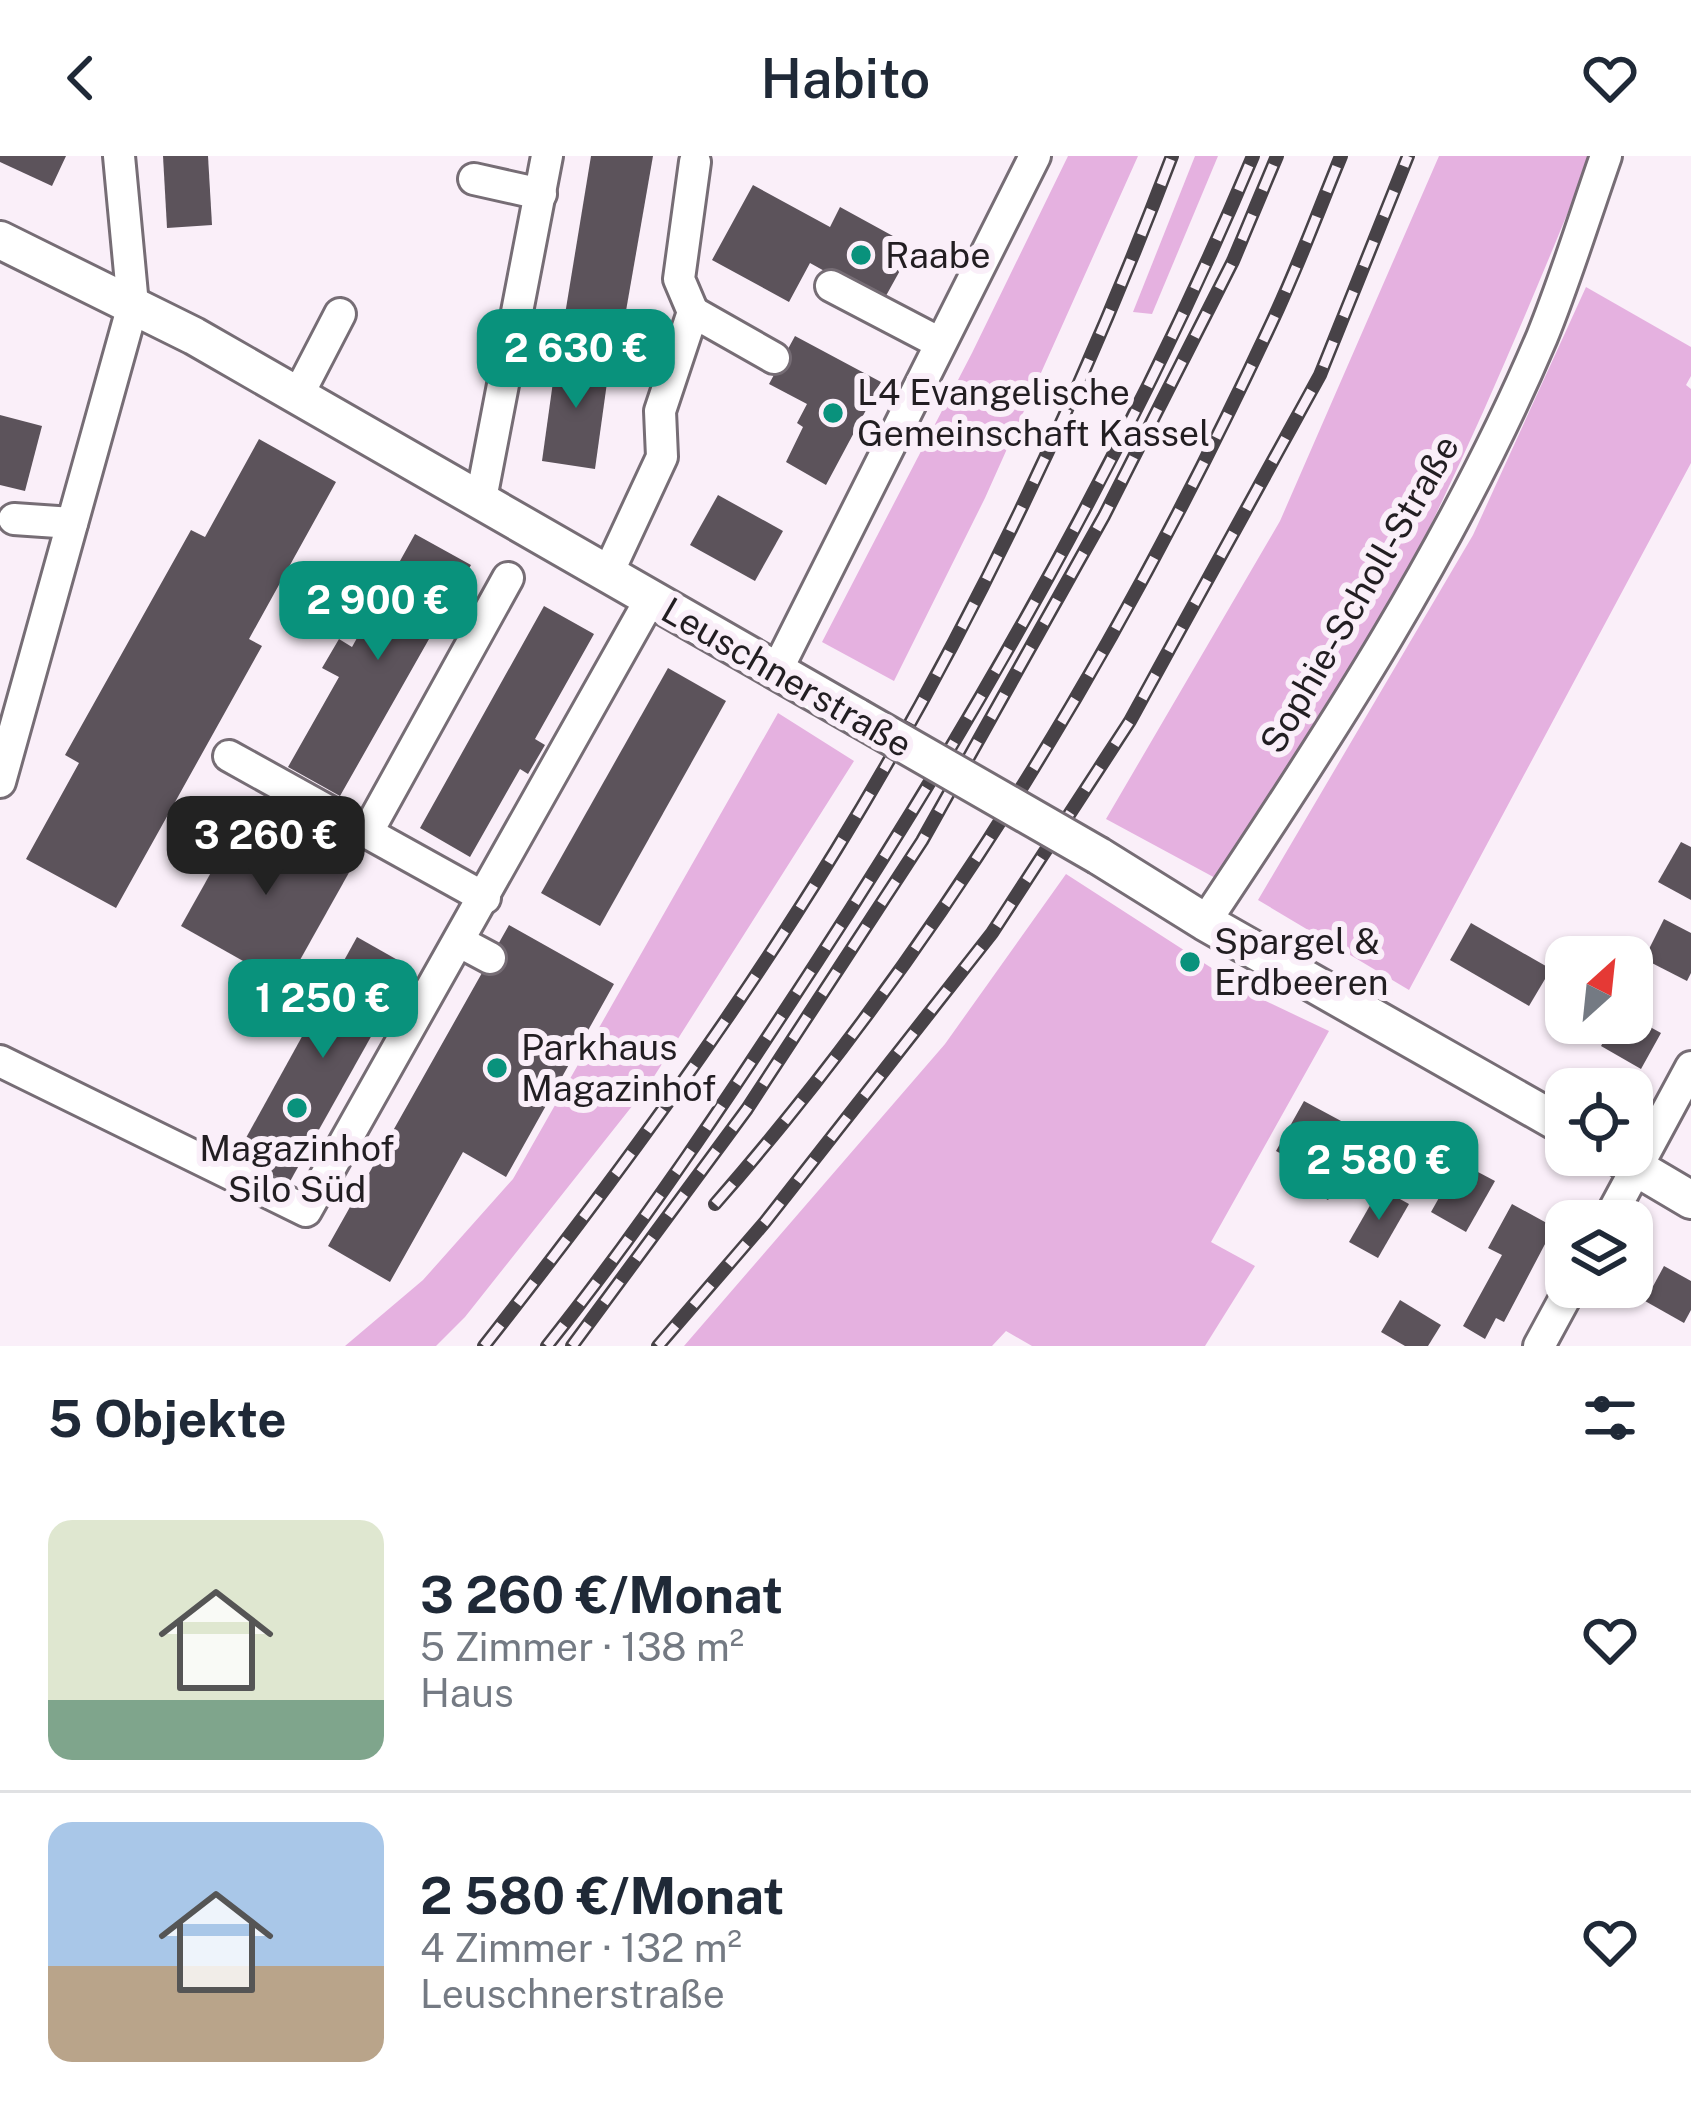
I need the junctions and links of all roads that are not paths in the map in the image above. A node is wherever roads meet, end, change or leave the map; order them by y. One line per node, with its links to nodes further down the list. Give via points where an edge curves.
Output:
1 (119, 156): 10 (street)
2 (547, 156): 7 (street)
3 (1035, 156): 13 (street)
4 (1606, 156): 27 (street, Sophie-Scholl-Straße, via 1542,337 1436,554)
5 (695, 163): 11 (street, via 679,279)
6 (474, 179): 7 (street)
7 (541, 194): 16 (street)
8 (0, 240): 10 (main road, Leuschnerstraße)
9 (830, 286): 13 (street)
10 (133, 305): 15 (main road, Leuschnerstraße); 18 (street)
11 (693, 312): 14 (street); 19 (street, via 660,411 662,457)
12 (340, 314): 15 (street)
13 (940, 343): 22 (street)
14 (774, 358)
15 (298, 395): 16 (main road, Leuschnerstraße)
16 (481, 499): 19 (main road, Leuschnerstraße)
17 (14, 519): 18 (street)
18 (72, 523): 24 (street)
19 (608, 573): 21 (main road, Leuschnerstraße)
20 (508, 578): 25 (street)
21 (651, 598): 22 (main road, Leuschnerstraße); 26 (street)
22 (776, 672): 27 (main road, Leuschnerstraße, bridge)
23 (229, 756): 25 (street)
24 (1, 775)
25 (367, 833): 26 (street)
26 (485, 898): 28 (street)
27 (1205, 922): 32 (main road, Leuschnerstraße)
28 (460, 941): 29 (street); 30 (street, via 306,1211)
29 (490, 958)
30 (0, 1061)
31 (1691, 1066): 33 (street)
32 (1545, 1115)
33 (1653, 1122)
34 (1651, 1176): 35 (main road)
35 (1691, 1200)
36 (1560, 1308): 37 (street)
37 (1539, 1346)

